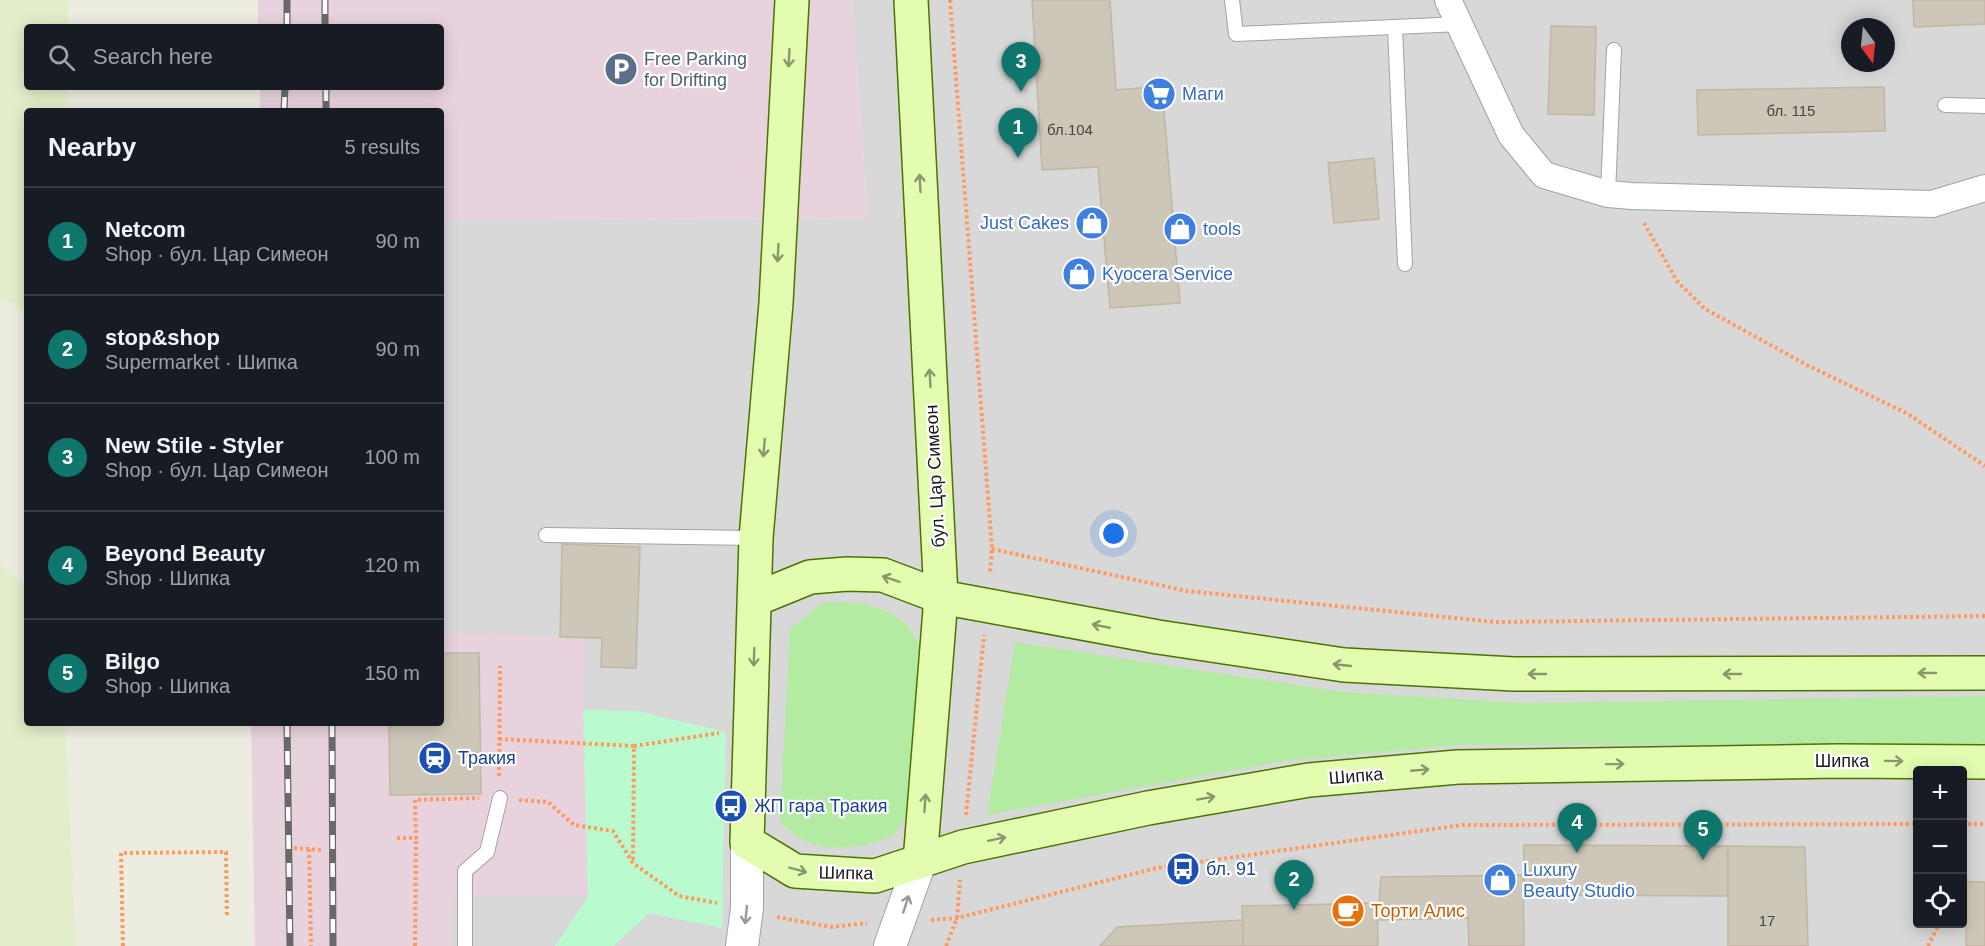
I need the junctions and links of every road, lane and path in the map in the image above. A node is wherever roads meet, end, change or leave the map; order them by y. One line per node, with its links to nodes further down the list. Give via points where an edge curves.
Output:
1 (792, 0): 16 (main road, one-way to 16, via 776,303)
2 (911, 0): 18 (main road, бул. Цар Симеон, one-way to 2)
3 (950, 0): 17 (path)
4 (1232, 0): 7 (lane, via 1236,34)
5 (1448, 0): 6 (street)
6 (1461, 24): 7 (lane); 12 (street, via 1511,135 1544,175)
7 (1395, 27): 13 (lane)
8 (1614, 50): 12 (lane)
9 (1945, 105): 10 (lane)
10 (1985, 106)
11 (1985, 188): 12 (street, via 1932,204)
12 (1620, 195): 14 (path, via 1677,281 1705,309 1908,414)
13 (1404, 264)
14 (1985, 466)
15 (546, 535): 16 (lane)
16 (756, 538): 19 (main road)
17 (992, 549): 20 (path); 21 (path, via 1186,591 1495,622)
18 (941, 597): 19 (main road, one-way to 19, via 883,575 847,574 810,577); 20 (main road); 39 (main road, бул. Цар Симеон, one-way to 18)
19 (756, 599): 34 (main road, one-way to 34)
20 (987, 604): 23 (main road, one-way to 20, via 1514,674 1344,665 1158,637); 35 (path)
21 (1985, 616)
22 (500, 666): 25 (path)
23 (1985, 673)
24 (726, 732): 26 (path)
25 (499, 739): 26 (path); 28 (path)
26 (634, 746): 40 (path)
27 (1985, 762): 35 (main road, Шипка, one-way to 27, via 1148,808 1309,780 1458,767 1838,760)
28 (500, 798): 33 (path, via 415,800); 47 (lane, via 487,852 465,871)
29 (1913, 824): 42 (path, via 1462,825 1157,868)
30 (1967, 824): 31 (path)
31 (1985, 824)
32 (397, 837): 33 (path)
33 (416, 838): 46 (path)
34 (747, 842): 39 (main road, Шипка, one-way to 39, via 795,871 875,876); 48 (street, one-way to 48, via 747,908)
35 (963, 847): 39 (main road, Шипка); 42 (path)
36 (294, 849): 37 (path)
37 (309, 849): 38 (path); 45 (path)
38 (322, 850)
39 (920, 862): 49 (street, бул. Цар Симеон, one-way to 39)
40 (633, 863)
41 (227, 915): 44 (path, via 226,852 121,853)
42 (957, 918): 50 (path)
43 (1937, 928): 51 (path)
44 (123, 946)
45 (311, 946)
46 (415, 946)
47 (465, 946)
48 (742, 946)
49 (890, 946)
50 (946, 946)
51 (1928, 946)

